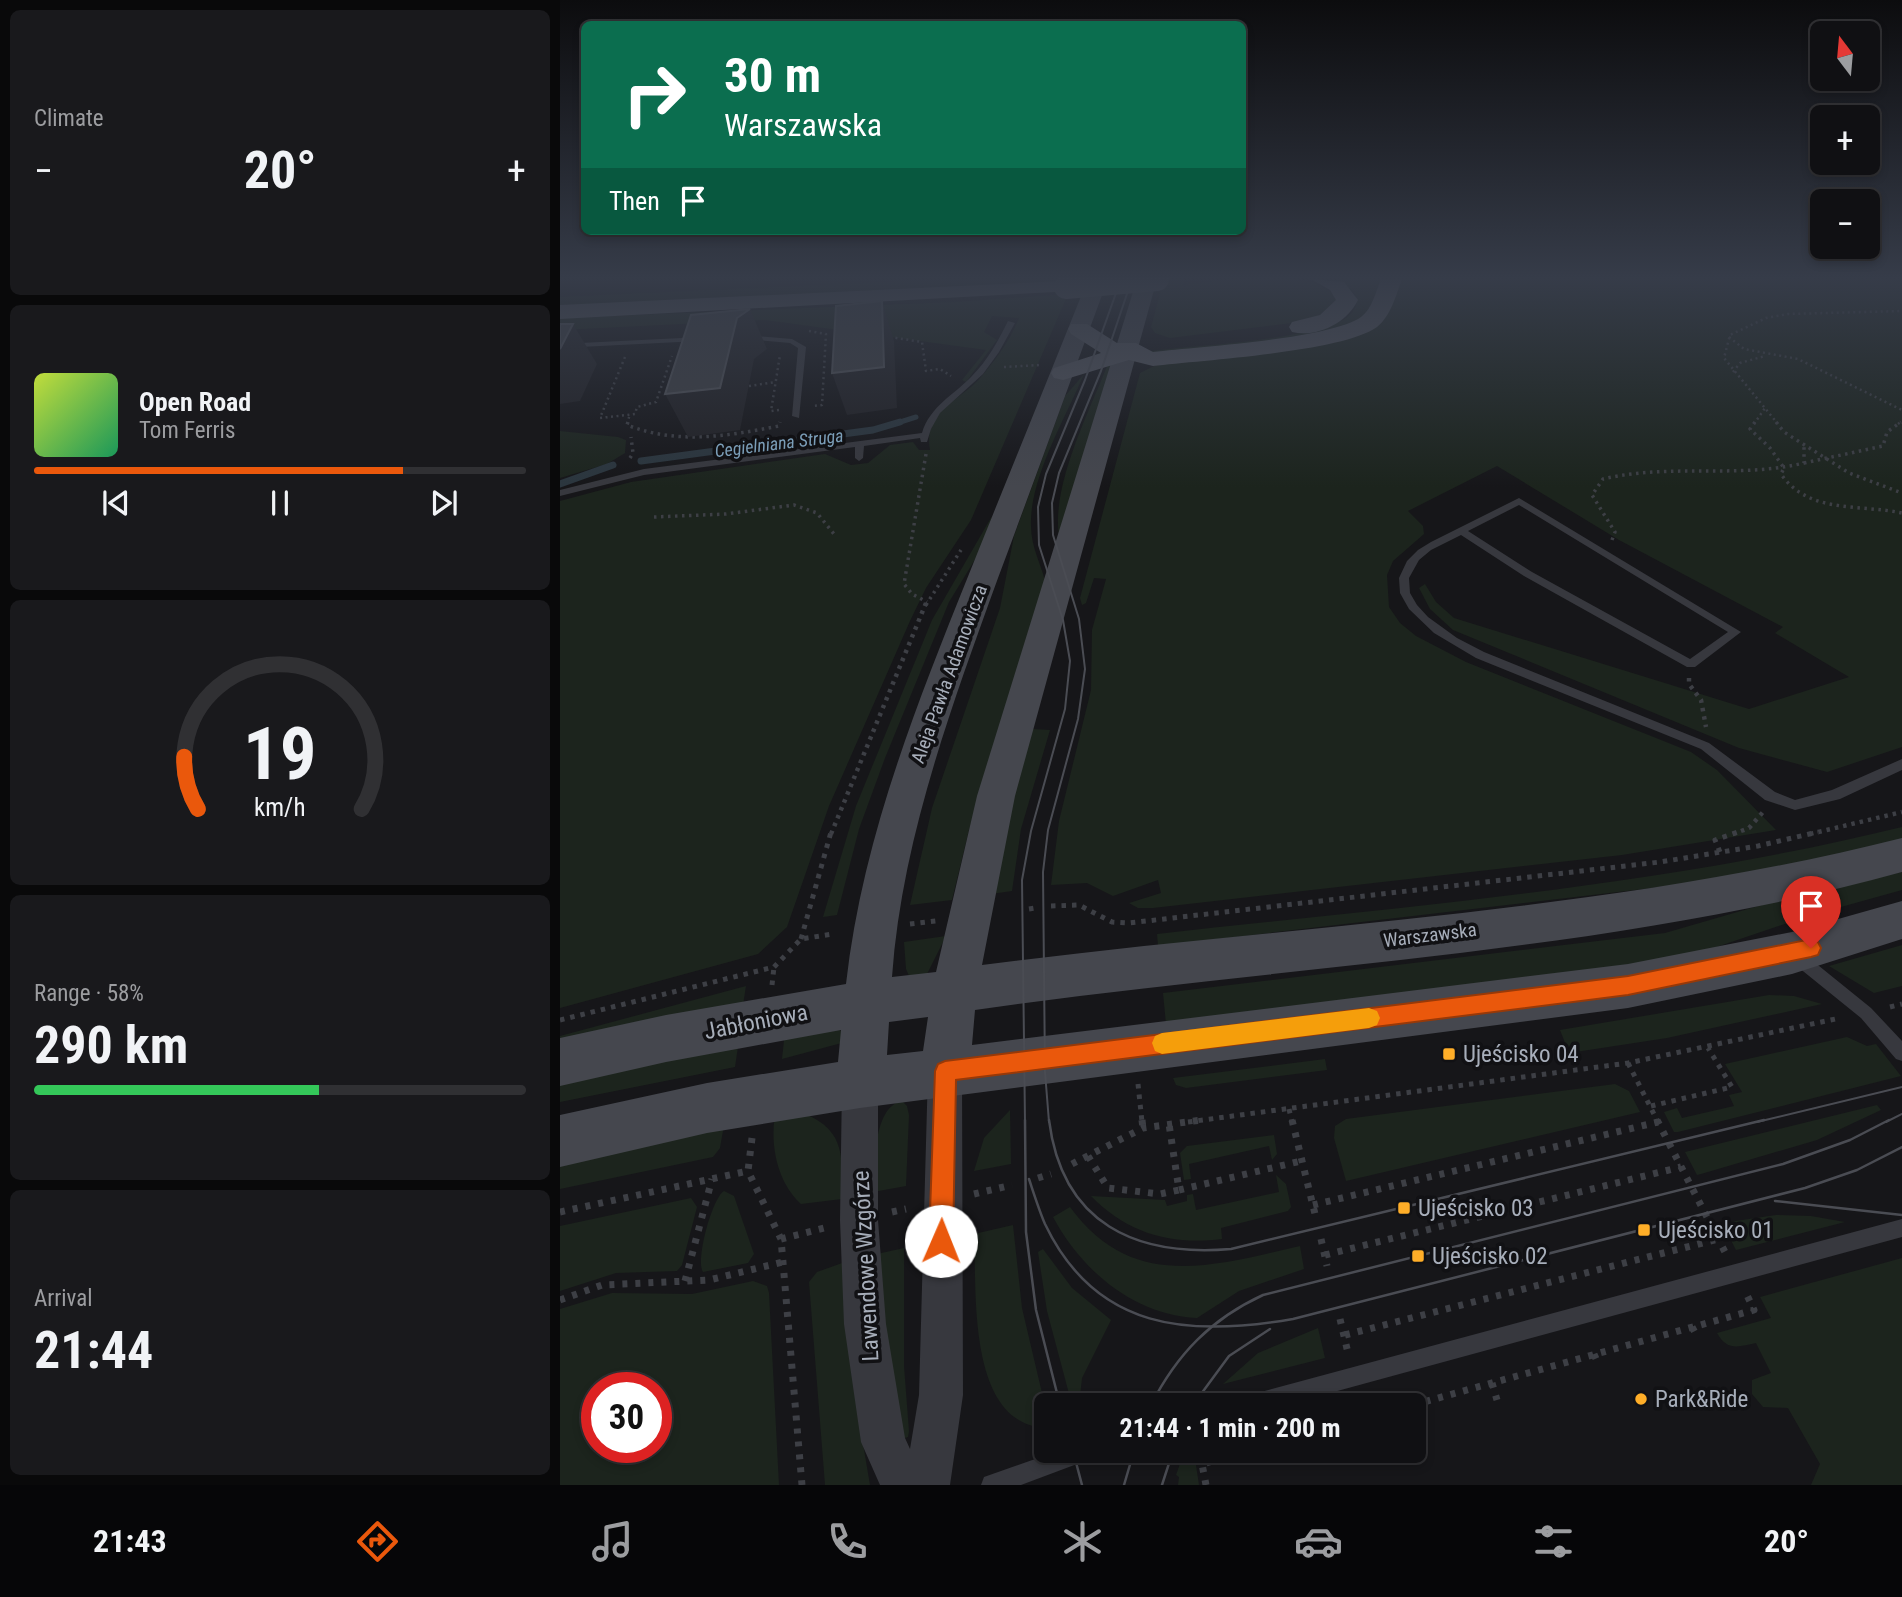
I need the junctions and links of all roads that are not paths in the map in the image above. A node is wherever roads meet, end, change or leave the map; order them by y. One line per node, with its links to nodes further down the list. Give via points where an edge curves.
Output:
1 (802, 348): 12 (lane)
2 (996, 348): 13 (lane, via 985,366 932,417)
3 (1066, 348): 11 (main road, Aleja Pawła Adamowicza)
4 (1109, 348): 10 (main road)
5 (1127, 348): 10 (main road)
6 (1157, 348): 9 (main road)
7 (1181, 348): 9 (main road)
8 (1204, 348): 9 (main road)
9 (1160, 352): 10 (main road)
10 (1122, 364): 11 (main road); 22 (main road, via 996,796)
11 (1052, 369): 23 (main road, Aleja Pawła Adamowicza, via 898,820 879,896)
12 (797, 412)
13 (924, 437): 14 (lane)
14 (860, 444): 15 (lane); 16 (lane, via 644,472)
15 (859, 458)
16 (560, 493)
17 (1461, 531): 17 (lane, via 1528,574 1691,664 1736,632 1520,501); 18 (lane, via 1424,550 1410,564 1405,583 1406,595 1420,618 1447,638 1705,746 1770,796 1795,805 1825,799)
18 (1902, 764)
19 (1902, 855): 22 (main road, Warszawska, via 1720,895 1572,918)
20 (1902, 920): 21 (main road)
21 (1792, 953): 24 (lane, via 1866,1013); 26 (main road, via 1628,986)
22 (954, 990): 23 (main road, Jabłoniowa); 26 (main road)
23 (866, 1002): 25 (main road, Jabłoniowa); 27 (main road, Aleja Pawła Adamowicza)
24 (1902, 1053)
25 (560, 1062)
26 (945, 1071): 27 (main road); 33 (street, via 941,1395)
27 (860, 1083): 28 (main road, via 708,1108); 32 (street, Lawendowe Wzgórze, via 859,1220 865,1324 883,1442)
28 (560, 1141)
29 (1902, 1228): 30 (lane)
30 (1295, 1393)
31 (1053, 1463): 34 (lane)
32 (904, 1485)
33 (928, 1485)
34 (992, 1485)

